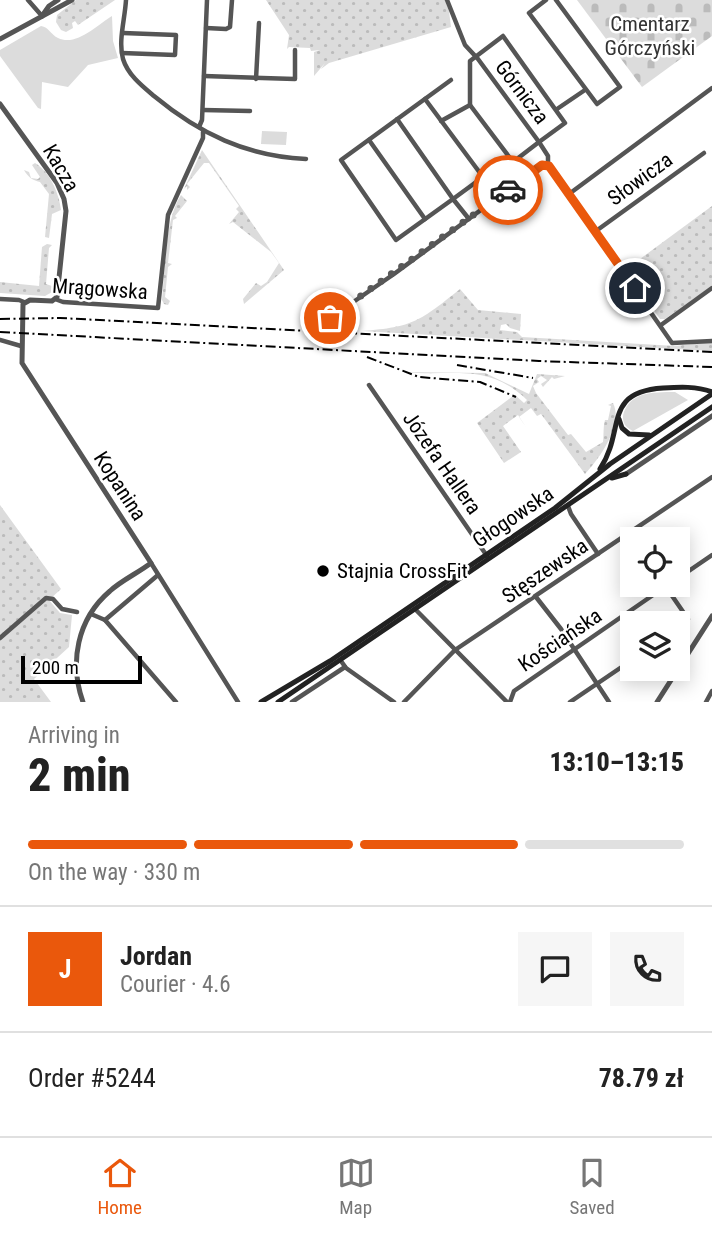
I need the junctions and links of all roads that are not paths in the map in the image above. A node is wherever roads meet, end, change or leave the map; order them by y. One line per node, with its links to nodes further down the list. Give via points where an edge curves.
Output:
1 (28, 0): 11 (street)
2 (58, 0): 10 (street)
3 (72, 0): 12 (street)
4 (126, 0): 16 (street)
5 (207, 0): 14 (street)
6 (232, 0): 14 (street, via 230,27)
7 (447, 0): 21 (street, via 463,41)
8 (545, 0): 26 (street, via 529,13)
9 (556, 0): 26 (street, via 620,87 597,104)
10 (49, 6): 11 (street); 12 (street)
11 (36, 7): 12 (street)
12 (42, 16): 18 (street)
13 (259, 23): 23 (street)
14 (206, 28): 22 (street)
15 (498, 30): 17 (street, Górnicza)
16 (123, 33): 20 (street); 20 (street, via 176,35 175,55)
17 (503, 36): 21 (street, Górnicza); 30 (street, Górnicza)
18 (0, 39)
19 (295, 50): 23 (street, via 295,79)
20 (122, 53): 35 (street, via 136,80)
21 (475, 57): 29 (street, via 470,61); 37 (street, Górnicza)
22 (204, 76): 23 (street); 31 (street)
23 (257, 79)
24 (451, 80): 27 (street)
25 (712, 88): 41 (street)
26 (585, 90): 30 (street, Górnicza)
27 (425, 99): 33 (street); 34 (street)
28 (0, 104): 48 (street, Kacza, via 64,199)
29 (471, 105): 34 (street); 37 (street, Górnicza, via 513,162)
30 (557, 109): 37 (street, Górnicza, via 565,123)
31 (202, 110): 32 (street); 35 (street)
32 (250, 111)
33 (397, 119): 36 (street); 42 (street)
34 (441, 121): 42 (street, via 483,177)
35 (201, 130): 39 (street, via 266,155); 48 (street, Mrągowska, via 203,138 168,215 158,308)
36 (369, 140): 44 (street); 44 (street, via 341,160 396,240)
37 (539, 142): 40 (street, Górnicza)
38 (704, 153): 45 (street, Słowicza)
39 (306, 159)
40 (548, 165): 41 (street, Górnicza); 43 (street)
41 (569, 194): 45 (street, Górnicza)
42 (453, 199): 43 (street); 44 (street)
43 (470, 219): 50 (street)
44 (425, 220)
45 (596, 232): 51 (street, Górnicza)
46 (712, 288): 51 (street)
47 (0, 299): 49 (street)
48 (55, 299): 49 (street, Mrągowska)
49 (24, 302): 54 (street, Kopanina)
50 (330, 318)
51 (661, 325): 53 (street, Górnicza, via 673,342)
52 (0, 340): 54 (street)
53 (712, 341)
54 (21, 345): 69 (street, Kopanina, via 22,363)
55 (369, 385): 68 (street, Józefa Hallera)
56 (712, 393): 58 (main road, via 682,388 640,391 626,400); 60 (main road, Głogowska)
57 (712, 407): 64 (main road, Głogowska)
58 (618, 416): 60 (main road, via 630,435); 62 (main road, via 610,452)
59 (712, 416): 61 (street)
60 (656, 432): 62 (main road, Głogowska)
61 (625, 474): 64 (main road)
62 (594, 477): 68 (main road, Głogowska)
63 (712, 477): 66 (street, Stęszewska)
64 (606, 480): 65 (main road, Głogowska)
65 (568, 506): 66 (street); 68 (main road, Głogowska)
66 (598, 554): 72 (street, Stęszewska)
67 (712, 555): 70 (street)
68 (488, 557): 74 (main road, Głogowska); 89 (main road, Głogowska)
69 (151, 563): 71 (street, Kopanina); 76 (street, via 109,591)
70 (690, 570)
71 (159, 575): 78 (street); 86 (street, Kopanina)
72 (536, 597): 80 (street, Stęszewska); 81 (street)
73 (650, 597): 81 (street, Kościańska)
74 (416, 610): 80 (street); 82 (main road, Głogowska)
75 (77, 612): 79 (street, via 46,598)
76 (90, 614): 78 (street); 87 (street, via 76,658)
77 (712, 616): 97 (street)
78 (105, 620): 88 (street)
79 (0, 638)
80 (455, 650): 93 (street, Stęszewska); 94 (street)
81 (575, 650): 84 (street); 94 (street, Kościańska, via 514,691)
82 (343, 664): 90 (main road, Głogowska); 91 (street, Głogowska); 92 (street)
83 (620, 668): 84 (street)
84 (596, 684): 95 (street); 96 (street)
85 (712, 691): 98 (street)
86 (238, 700)
87 (83, 702)
88 (176, 702)
89 (261, 702)
90 (278, 702)
91 (292, 702)
92 (394, 702)
93 (404, 702)
94 (508, 702)
95 (570, 702)
96 (609, 702)
97 (657, 702)
98 (706, 702)

